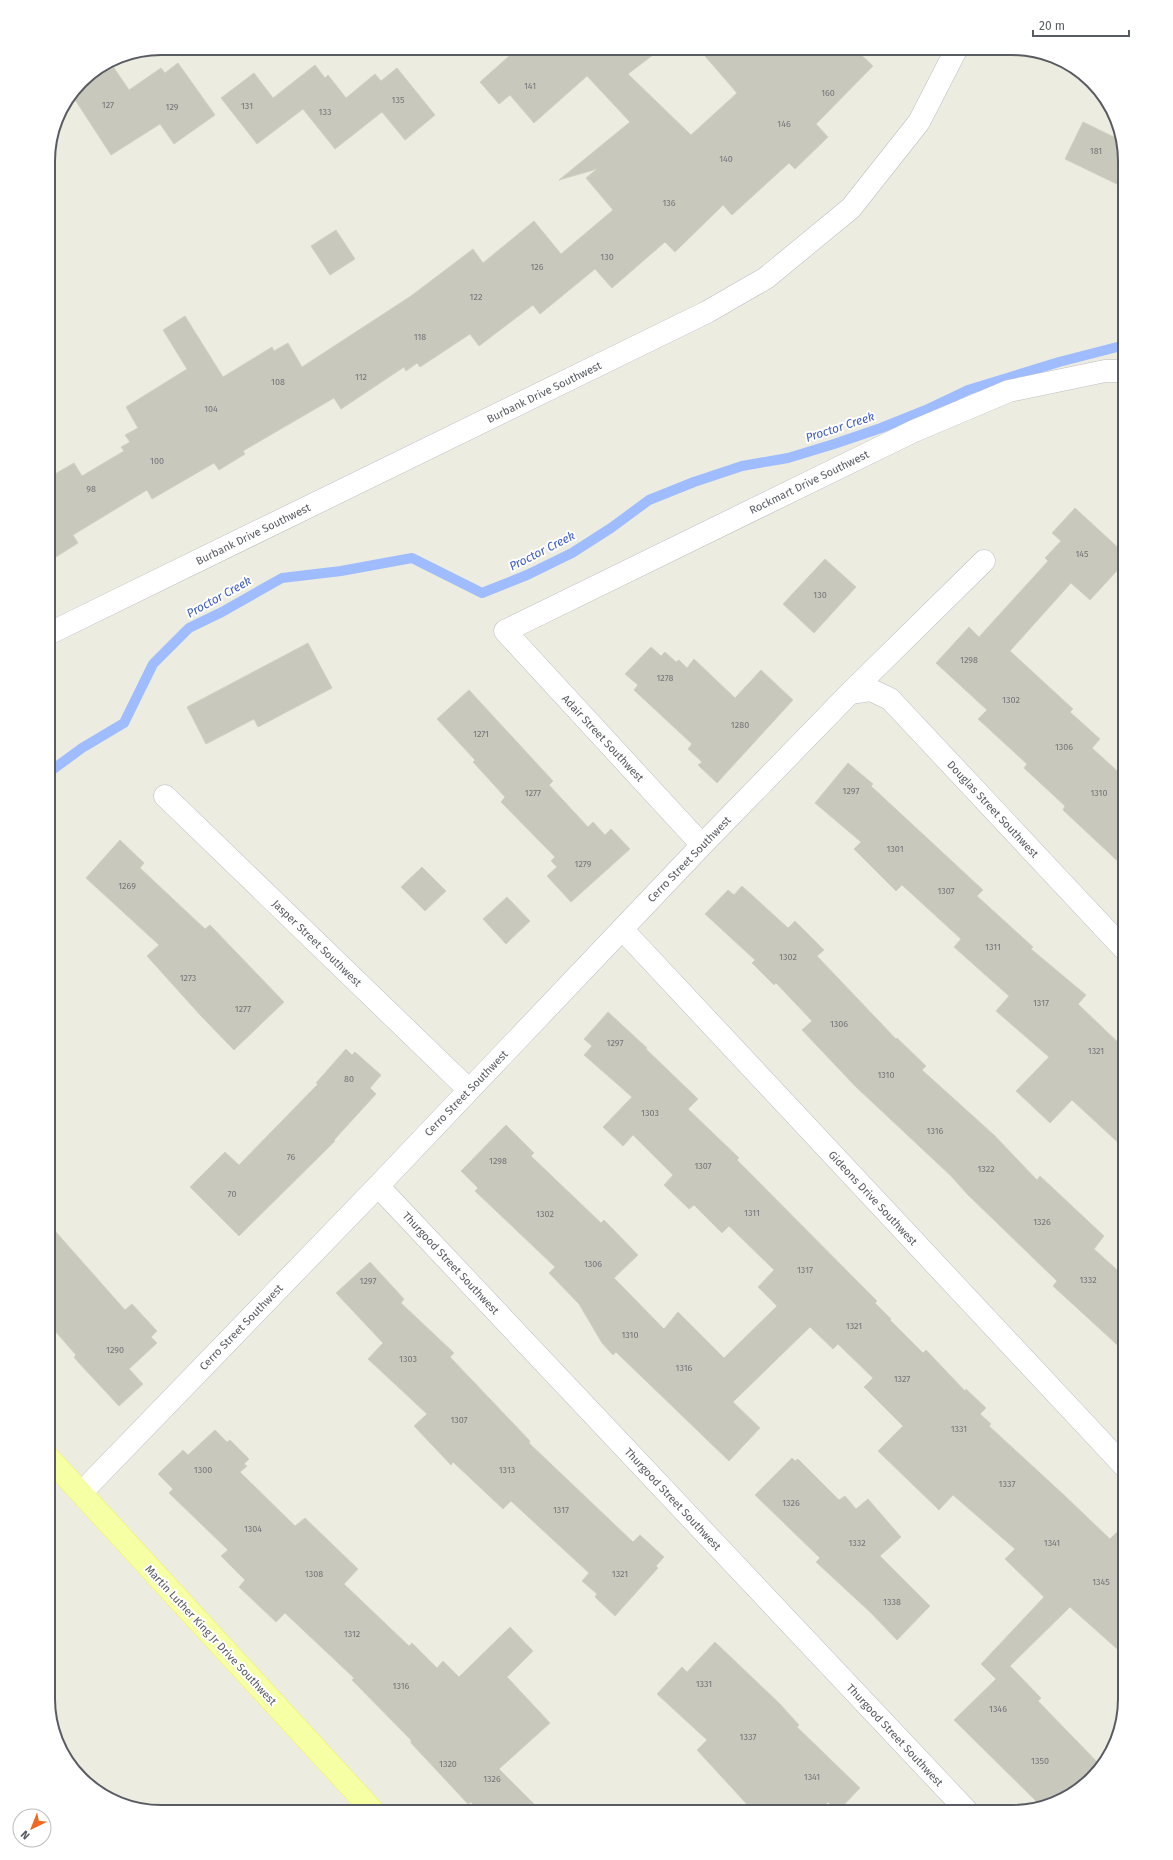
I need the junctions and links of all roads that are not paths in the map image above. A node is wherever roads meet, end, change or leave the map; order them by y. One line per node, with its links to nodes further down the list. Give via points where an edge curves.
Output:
1 (953, 55): 4 (street, Burbank Drive Southwest, via 919,122 851,208 766,278 708,312)
2 (1118, 372): 5 (street, Rockmart Drive Southwest, via 1105,372 1009,391 914,431)
3 (984, 562): 6 (street, Cerro Street Southwest)
4 (55, 631)
5 (505, 631): 8 (street, Adair Street Southwest)
6 (850, 693): 8 (street, Cerro Street Southwest); 10 (street, Douglas Street Southwest, via 871,690 890,699)
7 (165, 796): 11 (street, Jasper Street Southwest)
8 (702, 845): 9 (street, Cerro Street Southwest)
9 (622, 929): 11 (street, Cerro Street Southwest); 13 (street, Gideons Drive Southwest)
10 (1118, 943)
11 (469, 1090): 12 (street, Cerro Street Southwest)
12 (378, 1186): 15 (street, Cerro Street Southwest); 17 (street, Thurgood Street Southwest)
13 (1118, 1460)
14 (55, 1465): 15 (main road, Martin Luther King Jr Drive Southwest)
15 (81, 1493): 16 (main road, Martin Luther King Jr Drive Southwest)
16 (368, 1805)
17 (961, 1805)

